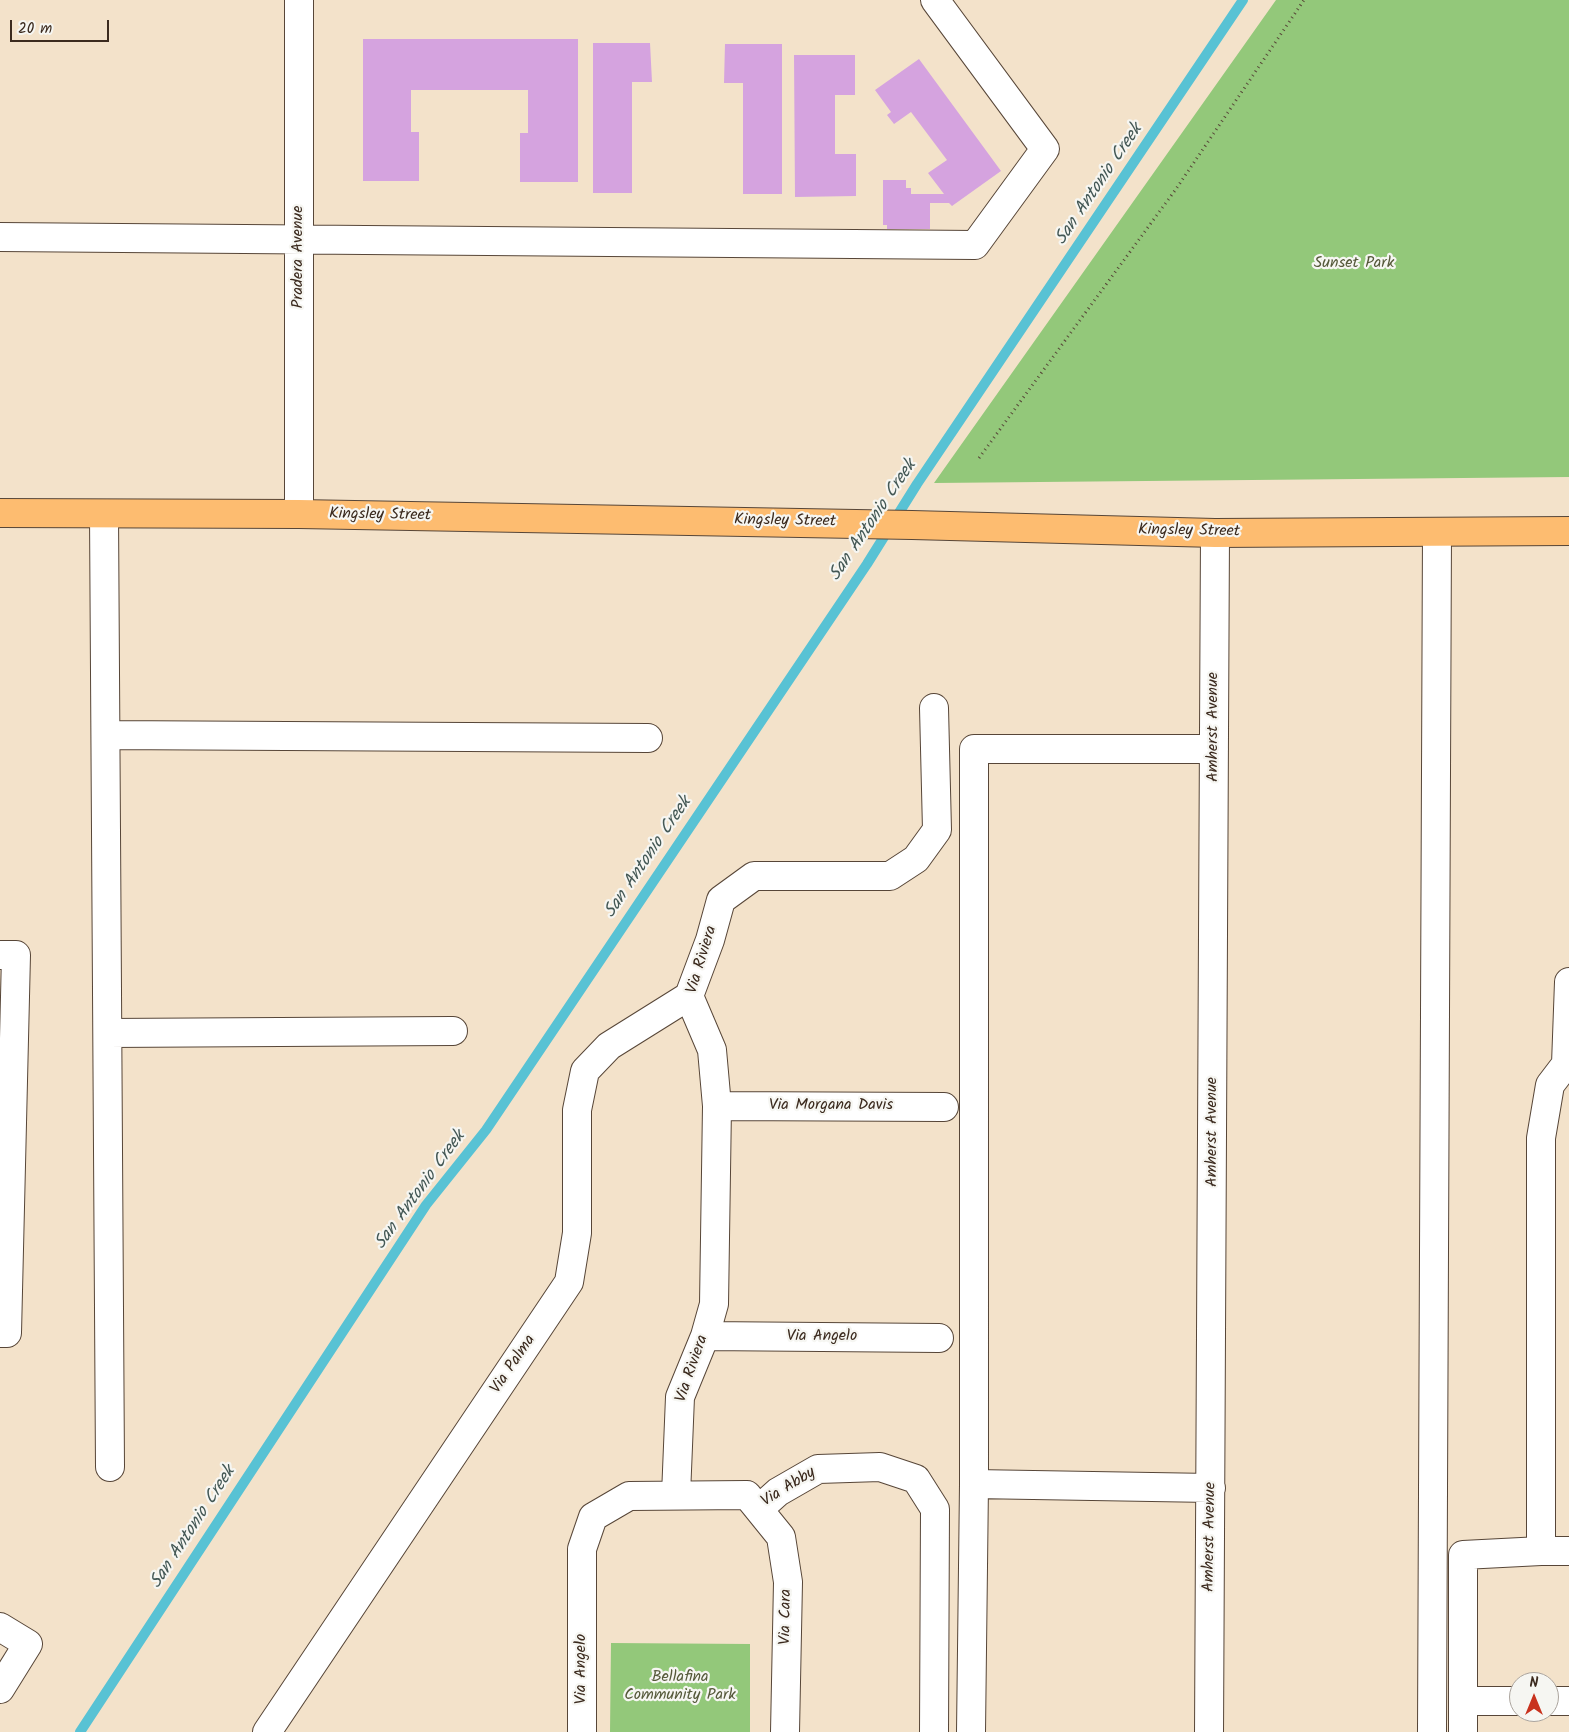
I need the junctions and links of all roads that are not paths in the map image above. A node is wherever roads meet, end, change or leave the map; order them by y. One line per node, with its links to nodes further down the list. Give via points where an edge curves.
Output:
1 (299, 0): 4 (street, Pradera Avenue)
2 (936, 0): 4 (street, via 1045,149 975,244)
3 (0, 237): 4 (street)
4 (299, 240): 7 (street, Pradera Avenue)
5 (0, 513): 6 (main road, Kingsley Street)
6 (104, 514): 7 (main road, Kingsley Street); 12 (street)
7 (298, 514): 10 (main road, Kingsley Street)
8 (1569, 531): 9 (main road, Kingsley Street)
9 (1437, 532): 10 (main road, Kingsley Street); 44 (street)
10 (1215, 533): 14 (street, Amherst Avenue)
11 (934, 708): 17 (street, Via Riviera, via 937,830 916,859 890,876 754,876 721,900)
12 (106, 735): 13 (street); 19 (street)
13 (648, 738)
14 (1214, 749): 27 (street, via 974,749); 28 (street, Amherst Avenue)
15 (0, 955): 23 (street, via 16,955 7,1333)
16 (1569, 982): 20 (street)
17 (689, 996): 21 (street, Via Riviera, via 712,1050); 38 (street, Via Palma, via 609,1046 585,1071 577,1110 577,1233 569,1282)
18 (453, 1032): 19 (street)
19 (108, 1033): 26 (street)
20 (1567, 1064): 32 (street, via 1550,1086 1541,1138)
21 (717, 1106): 22 (street, Via Morgana Davis); 24 (street, Via Riviera, via 714,1304)
22 (944, 1107)
23 (0, 1333)
24 (705, 1336): 25 (street, Via Angelo); 29 (street, Via Riviera, via 680,1397)
25 (938, 1338)
26 (110, 1467)
27 (974, 1484): 28 (street); 42 (street)
28 (1211, 1488): 43 (street, Amherst Avenue)
29 (676, 1495): 30 (street, Via Abby, via 747,1495); 31 (street, Via Abby, via 629,1496)
30 (759, 1510): 40 (street, Via Cara, via 781,1537 788,1582); 41 (street, Via Abby, via 778,1492 818,1469 880,1468 916,1479 935,1509)
31 (593, 1517): 39 (street, Via Angelo, via 582,1549)
32 (1541, 1551): 33 (street); 36 (street, via 1463,1555)
33 (1569, 1551)
34 (0, 1627): 35 (street, via 28,1644)
35 (0, 1689)
36 (1463, 1701): 37 (street); 45 (street)
37 (1509, 1701)
38 (267, 1732)
39 (582, 1732)
40 (785, 1732)
41 (934, 1732)
42 (971, 1732)
43 (1208, 1732)
44 (1432, 1732)
45 (1463, 1732)

